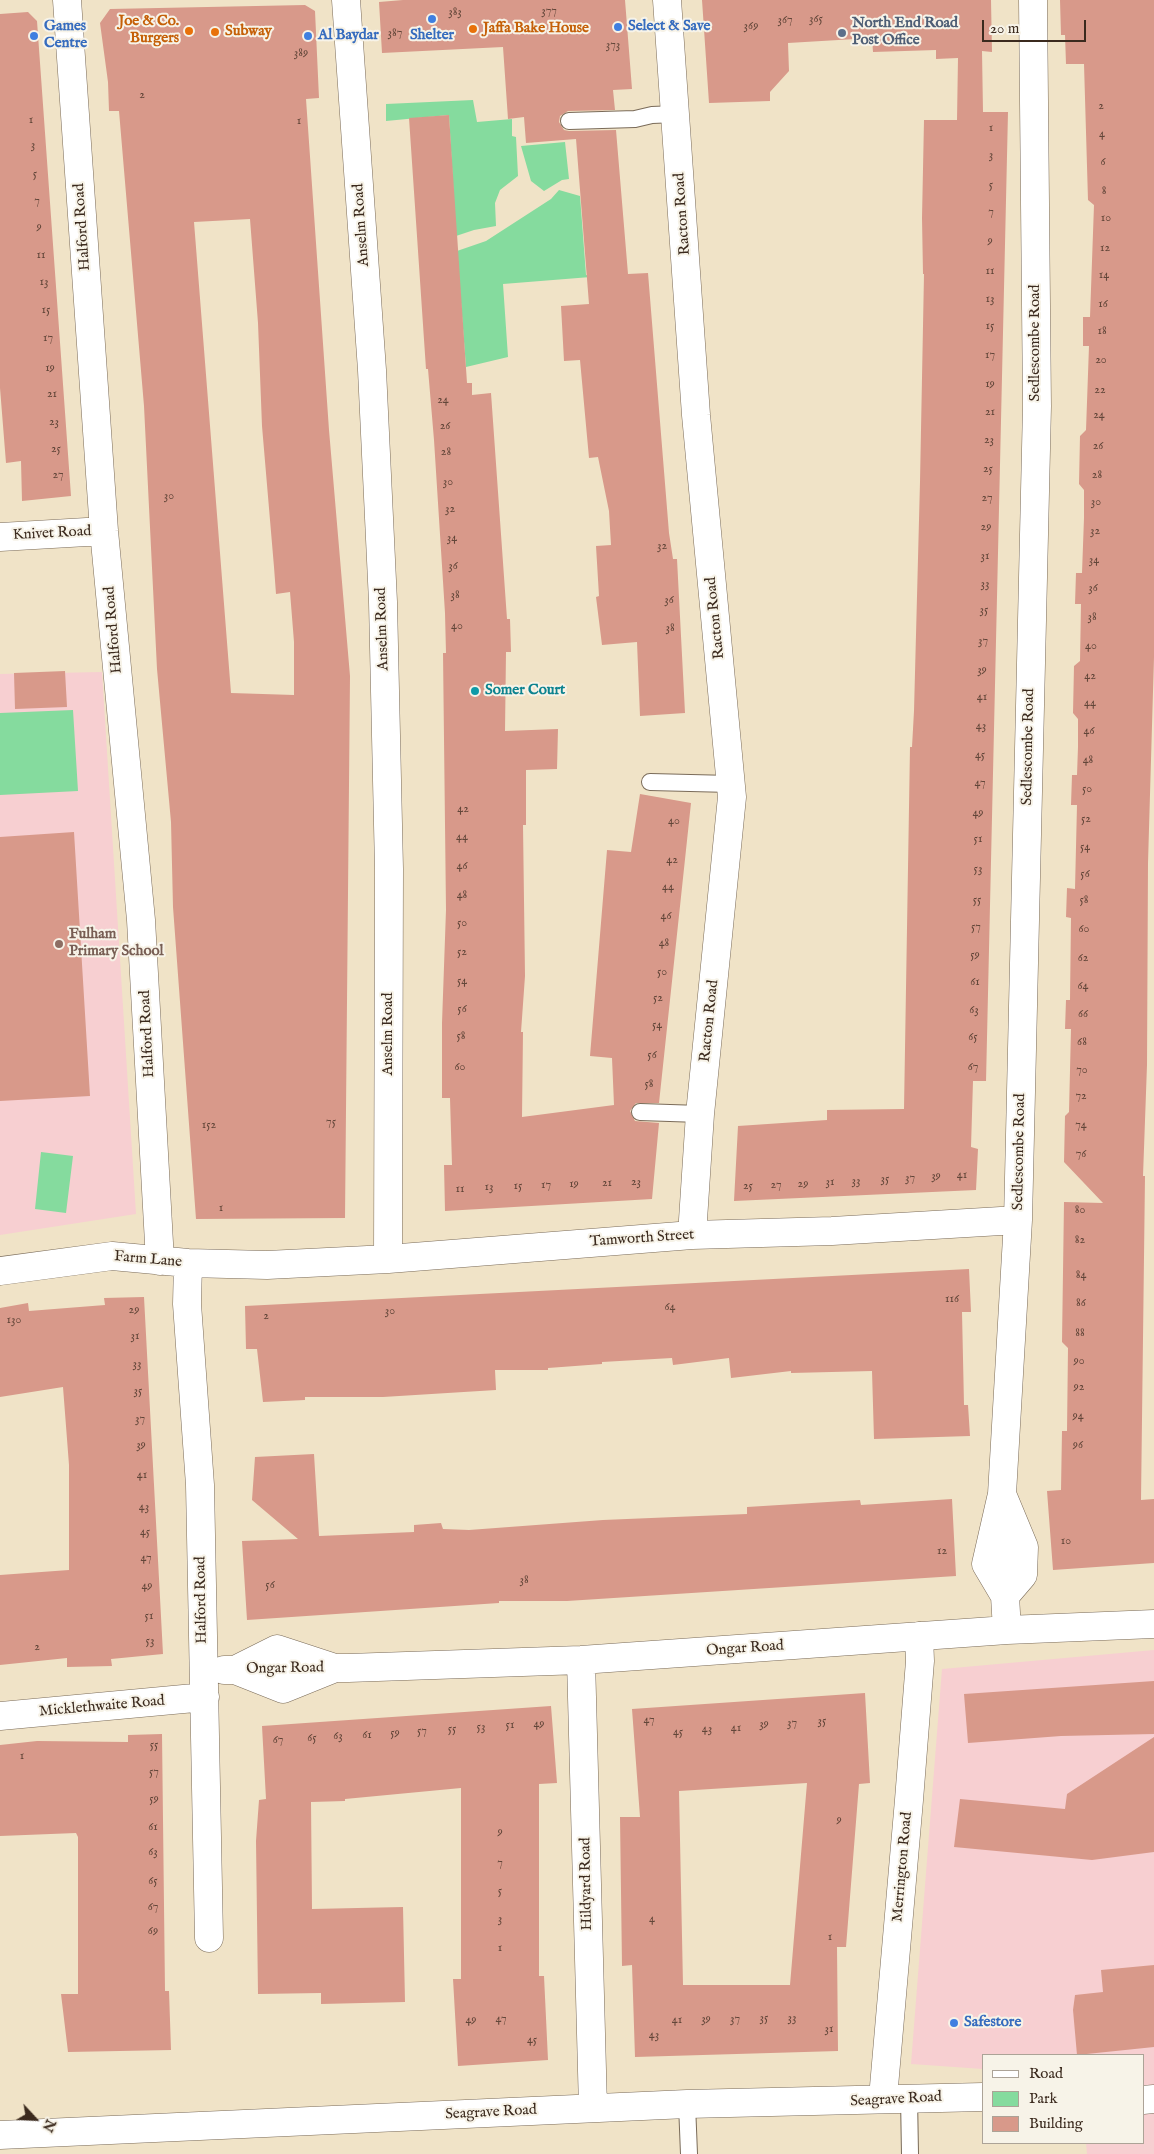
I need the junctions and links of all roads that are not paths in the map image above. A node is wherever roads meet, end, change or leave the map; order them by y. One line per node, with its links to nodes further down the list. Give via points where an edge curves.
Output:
1 (67, 0): 7 (street, Halford Road)
2 (346, 0): 15 (street, Anselm Road, via 372,370 383,602 389,869)
3 (667, 0): 5 (street, Racton Road)
4 (1033, 0): 13 (street, Sedlescombe Road, via 1037,406)
5 (676, 114): 6 (lane); 10 (street, Racton Road, via 696,415)
6 (569, 121)
7 (104, 532): 8 (street, Knivet Road); 16 (street, Halford Road, via 141,920)
8 (0, 537)
9 (650, 782): 10 (lane)
10 (731, 784): 12 (street, Racton Road)
11 (640, 1112): 12 (lane)
12 (700, 1114): 14 (street, Racton Road)
13 (1018, 1220): 14 (street, Tamworth Street); 20 (street, Sedlescombe Road)
14 (692, 1235): 15 (street, Tamworth Street)
15 (388, 1259): 18 (street, Tamworth Street)
16 (160, 1261): 17 (street, Farm Lane); 19 (street, Farm Lane, via 112,1256)
17 (188, 1263): 18 (street, Farm Lane); 28 (street, Halford Road, via 187,1304 200,1485)
18 (267, 1265)
19 (0, 1271)
20 (1002, 1494): 21 (street, Sedlescombe Road, via 986,1564); 21 (street, Sedlescombe Road, via 1024,1547 1022,1576)
21 (1005, 1596): 23 (street, Sedlescombe Road)
22 (1154, 1624): 23 (street, Ongar Road)
23 (1008, 1630): 24 (street, Ongar Road)
24 (919, 1636): 25 (street, Ongar Road); 32 (street, Merrington Road)
25 (581, 1660): 26 (street, Ongar Road); 34 (street, Hildyard Road)
26 (335, 1668): 27 (street, Ongar Road, via 283,1689); 27 (street, Ongar Road, via 277,1649)
27 (235, 1670): 28 (street, Ongar Road)
28 (204, 1684): 29 (street, Micklethwaite Road); 30 (street, Halford Road)
29 (0, 1716)
30 (208, 1938)
31 (982, 2097): 32 (street, Seagrave Road)
32 (896, 2098): 33 (street, Seagrave Road, via 844,2102); 37 (lane)
33 (687, 2104): 34 (street, Seagrave Road); 36 (lane)
34 (593, 2108): 35 (street, Seagrave Road)
35 (0, 2135)
36 (689, 2154)
37 (910, 2154)

